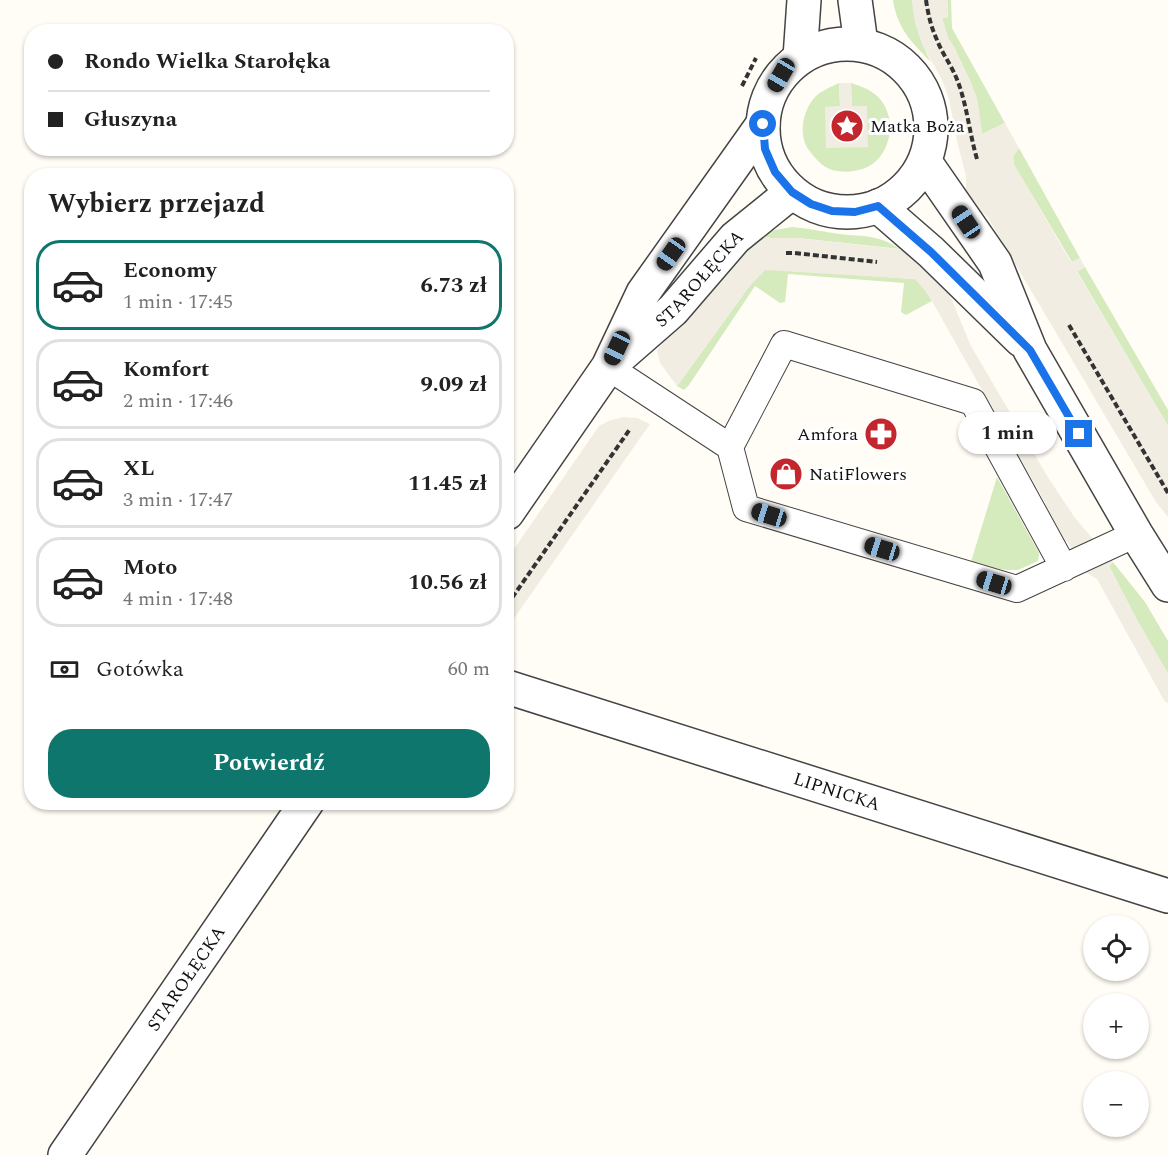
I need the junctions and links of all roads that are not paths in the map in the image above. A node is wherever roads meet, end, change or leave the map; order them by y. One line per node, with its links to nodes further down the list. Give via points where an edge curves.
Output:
1 (804, 0): 4 (street)
2 (855, 0): 3 (street)
3 (861, 44): 4 (street, via 829,45); 6 (street, via 885,52 906,67 922,88 930,111 932,137)
4 (800, 58): 5 (street, via 781,75 768,98)
5 (763, 124): 7 (street, via 765,149 775,172); 10 (street, STAROŁĘCKA, via 643,292)
6 (925, 162): 8 (street, via 906,189); 9 (street, via 995,263)
7 (792, 192): 8 (street, via 832,211 855,212); 10 (street, STAROŁĘCKA, via 735,238 673,310)
8 (878, 206): 9 (street, via 931,252)
9 (1030, 350): 13 (street)
10 (608, 367): 11 (lane); 12 (street, STAROŁĘCKA)
11 (730, 447): 14 (lane, via 746,508 1017,589); 14 (lane, via 784,344 973,402)
12 (514, 503)
13 (1136, 534): 14 (lane); 15 (street)
14 (1064, 568)
15 (1168, 585)
16 (514, 689): 18 (street, LIPNICKA)
17 (302, 810): 19 (street, STAROŁĘCKA)
18 (1168, 896)
19 (65, 1155)

